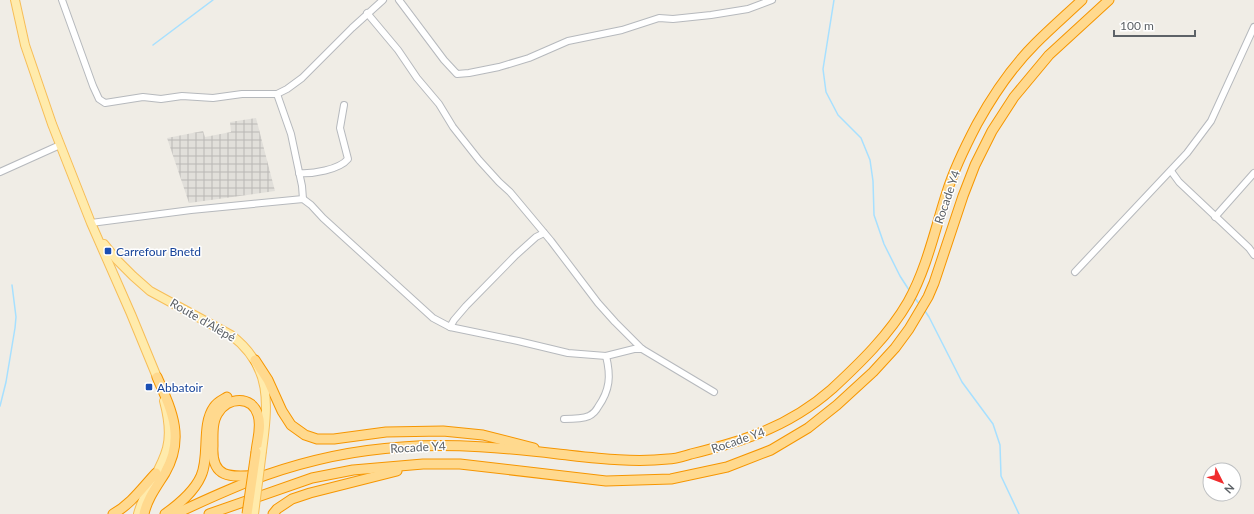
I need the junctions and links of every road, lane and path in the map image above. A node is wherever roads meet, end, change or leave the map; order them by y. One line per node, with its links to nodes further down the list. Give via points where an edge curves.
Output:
1 (15, 0): 12 (main road, Route d'Alépé, via 25,45)
2 (62, 0): 10 (street, via 93,86 102,102 143,97 213,98 242,94)
3 (383, 0): 8 (street)
4 (399, 0): 5 (street, via 457,74 499,67 529,58 568,41 622,30 659,18 711,15 748,9)
5 (772, 0)
6 (1082, 0): 32 (highway, Rocade Y4, via 1034,44 998,89 962,154 947,190 925,264 909,300 862,360 829,392 763,433 717,448 670,459 609,460)
7 (1109, 0): 33 (highway, Rocade Y4, via 1048,55 1014,97 992,131 963,196 928,298 895,348 873,372 808,428 771,450 727,467 671,479 606,481 460,464)
8 (367, 13): 10 (street, via 302,78); 20 (street, via 407,61 479,160)
9 (1254, 27): 13 (street, via 1211,121)
10 (277, 94): 15 (street, via 291,134)
11 (344, 105): 15 (street, via 340,128 348,159 343,164 322,171)
12 (60, 145): 14 (street); 19 (main road, Route d'Alépé)
13 (1171, 171): 18 (street); 22 (street)
14 (0, 172)
15 (299, 173): 17 (street)
16 (1254, 173): 18 (street)
17 (303, 199): 19 (street); 23 (street, via 433,318)
18 (1215, 217): 21 (street)
19 (91, 223): 26 (main road, Route d'Alépé, via 117,260 150,291 231,336 243,344); 27 (main road, Route d'Alépé)
20 (544, 233): 23 (street, via 536,236 516,255 466,306); 24 (street, via 598,303)
21 (1254, 255)
22 (1075, 272)
23 (450, 327): 25 (street, via 568,353)
24 (642, 349): 25 (street); 28 (street)
25 (606, 356): 29 (street, via 609,376 604,399 592,415)
26 (255, 360): 30 (main road, Route d'Alépé, via 264,380); 32 (highway, via 291,425 305,435 317,439 386,432 443,431 483,435)
27 (157, 377): 34 (main road, Route d'Alépé, via 169,432 167,448); 37 (highway, via 170,407 176,435 169,466)
28 (714, 392)
29 (564, 419)
30 (266, 420): 31 (main road, Route d'Alépé); 41 (highway, via 258,403 244,394 232,394 215,406 210,415 202,475 196,486 179,504)
31 (259, 452): 35 (highway, via 258,415 249,403 233,400 218,412 215,420 212,458 219,470 227,476); 44 (highway, bridge); 45 (main road, Route d'Alépé, bridge)
32 (554, 453): 35 (highway, Rocade Y4, via 457,446 402,447 317,460)
33 (423, 464): 36 (highway, Rocade Y4, via 353,470 312,478); 46 (highway, via 292,499)
34 (156, 473): 37 (main road, Route d'Alépé); 38 (highway, via 133,499)
35 (266, 475): 42 (highway, Rocade Y4)
36 (274, 491): 43 (highway, Rocade Y4); 44 (highway)
37 (145, 501): 39 (main road, Route d'Alépé); 40 (highway)
38 (113, 514)
39 (138, 514)
40 (144, 514)
41 (165, 514)
42 (175, 514)
43 (209, 514)
44 (248, 514)
45 (254, 514)
46 (273, 514)

